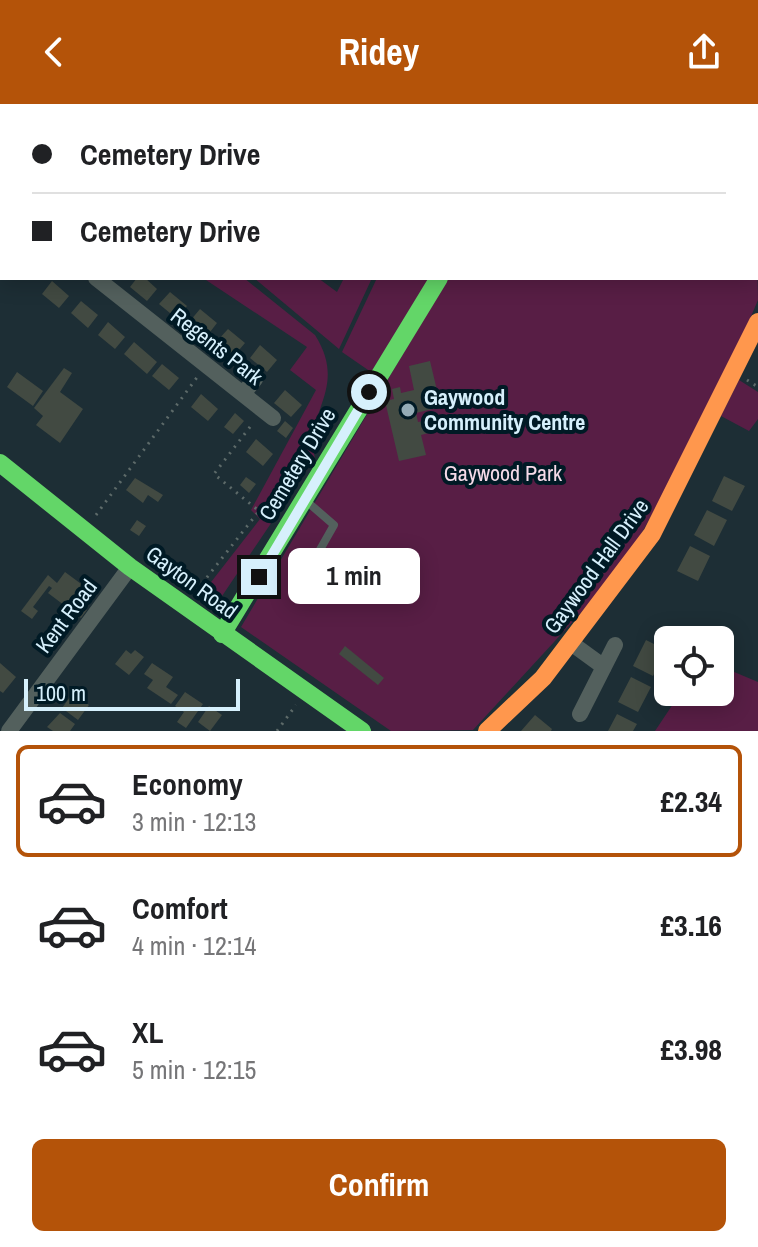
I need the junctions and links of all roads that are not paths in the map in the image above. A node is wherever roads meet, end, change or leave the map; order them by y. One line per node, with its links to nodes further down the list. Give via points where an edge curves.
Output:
1 (98, 280): 5 (street, Regents Park)
2 (438, 280): 8 (street, Cemetery Drive)
3 (758, 322): 12 (street, Gaywood Hall Drive, via 665,512)
4 (255, 379): 5 (street)
5 (243, 394): 6 (street, Regents Park)
6 (268, 414)
7 (0, 463): 10 (street, Gayton Road)
8 (304, 498): 9 (lane, via 334,525); 11 (street, Cemetery Drive)
9 (313, 562)
10 (130, 567): 11 (street, Gayton Road); 16 (street, Kent Road)
11 (222, 634): 17 (street, Gayton Road)
12 (571, 643): 14 (street); 18 (street, Gaywood Hall Drive, via 527,696)
13 (615, 645): 14 (street)
14 (604, 667): 15 (street)
15 (580, 714)
16 (9, 731)
17 (362, 731)
18 (487, 731)

